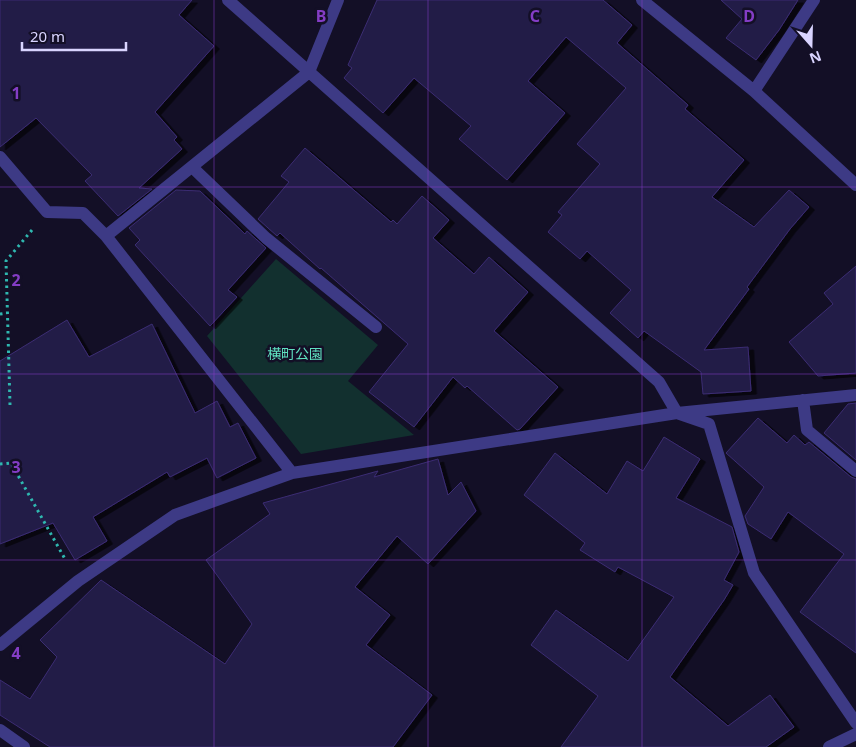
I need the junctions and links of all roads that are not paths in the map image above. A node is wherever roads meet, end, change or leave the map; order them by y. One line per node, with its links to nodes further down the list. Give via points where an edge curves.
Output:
1 (228, 0): 5 (street)
2 (338, 0): 5 (street)
3 (642, 0): 6 (street)
4 (814, 0): 6 (street)
5 (309, 72): 8 (street); 14 (street, via 659,382)
6 (754, 91): 9 (street)
7 (0, 157): 10 (street, via 47,212 83,213)
8 (192, 167): 10 (street); 11 (street, via 266,238)
9 (856, 185)
10 (106, 236): 16 (street)
11 (376, 327)
12 (856, 395): 13 (street)
13 (803, 400): 14 (street); 15 (street, via 806,430)
14 (677, 413): 16 (street); 18 (street, via 709,424 754,573)
15 (856, 471)
16 (292, 473): 17 (street, via 175,515 78,581)
17 (0, 645)
18 (856, 723)
19 (0, 730): 21 (street)
20 (856, 734): 22 (street)
21 (24, 747)
22 (829, 747)

